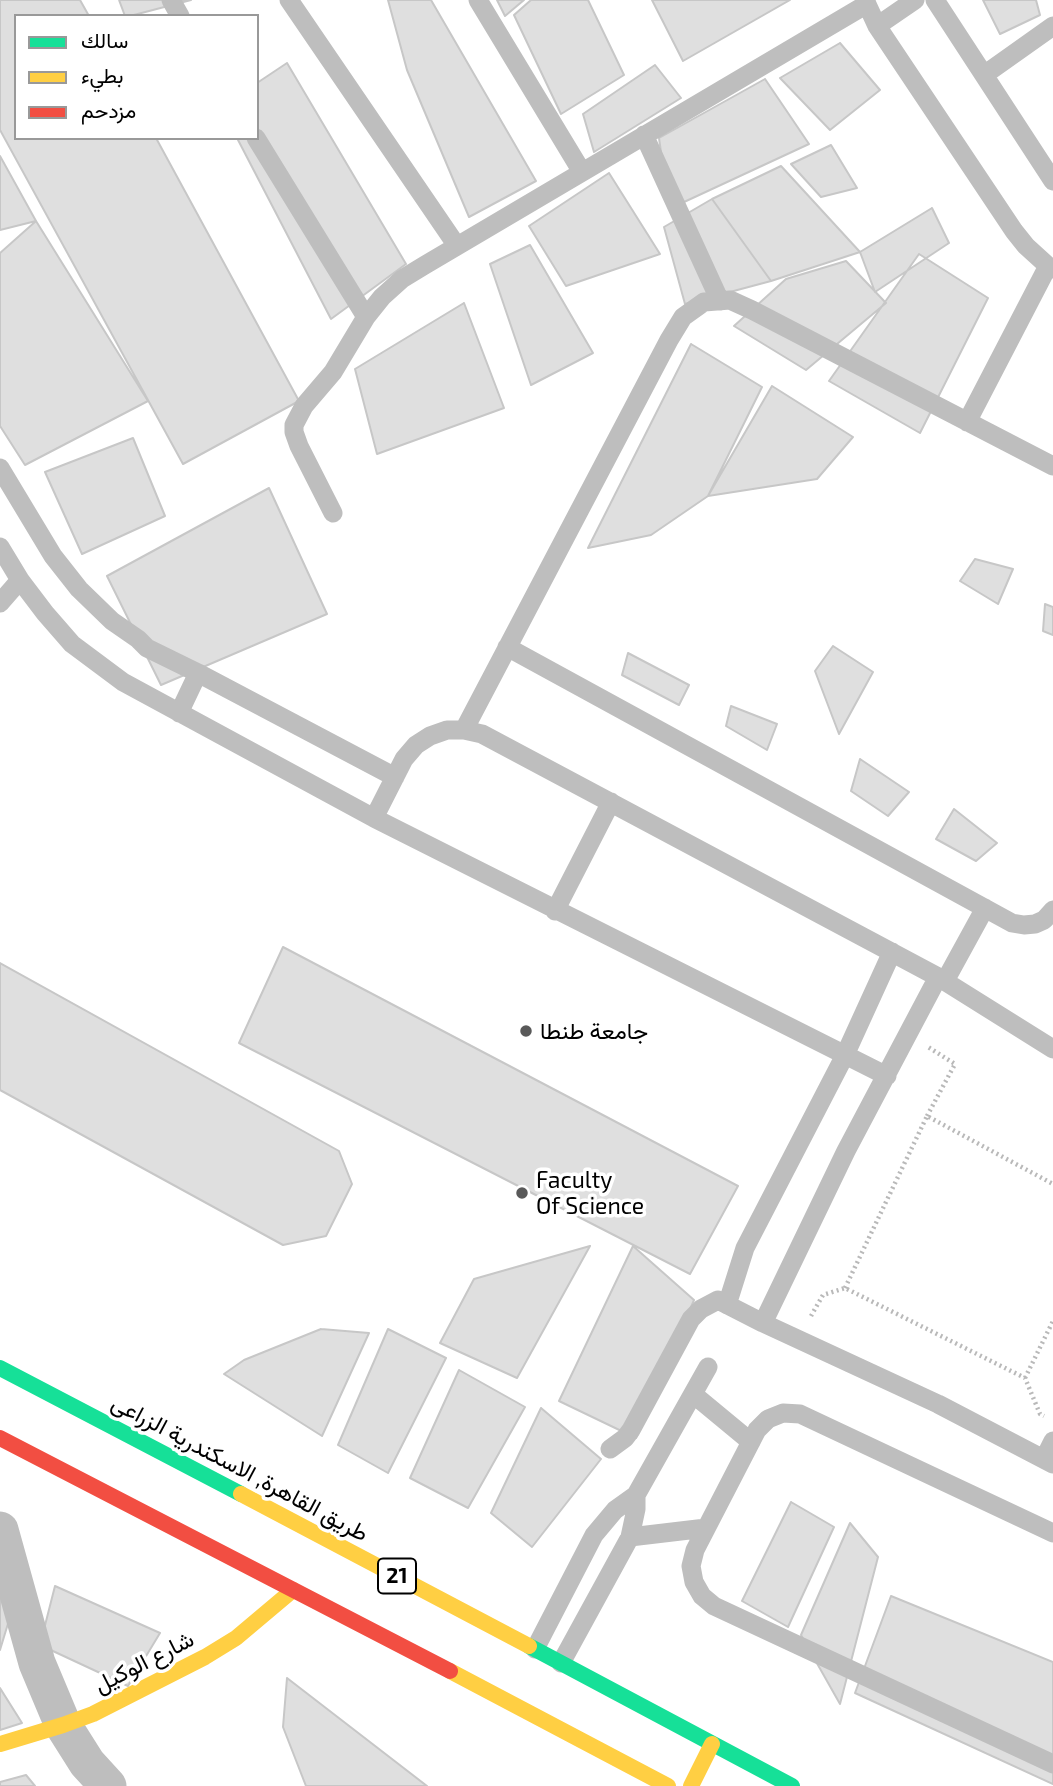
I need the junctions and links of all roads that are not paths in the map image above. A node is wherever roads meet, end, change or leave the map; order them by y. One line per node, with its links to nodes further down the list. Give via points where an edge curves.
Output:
1 (289, 0): 13 (lane)
2 (478, 0): 11 (lane)
3 (915, 0): 6 (lane)
4 (935, 0): 8 (lane)
5 (866, 2): 6 (lane); 9 (lane)
6 (877, 26): 14 (lane, via 1014,231)
7 (1053, 26): 8 (lane)
8 (984, 75): 12 (lane)
9 (644, 135): 11 (lane); 15 (lane)
10 (257, 140): 16 (lane)
11 (582, 172): 13 (lane)
12 (1053, 181)
13 (457, 246): 16 (lane, via 402,279)
14 (1050, 267): 17 (lane)
15 (720, 301): 17 (lane, via 730,300 752,310); 24 (lane, via 704,302 683,317)
16 (366, 317): 20 (lane, via 294,425 299,446)
17 (967, 422): 18 (lane)
18 (1053, 466)
19 (0, 468): 25 (lane, via 53,556 95,606 146,648)
20 (333, 513)
21 (0, 547): 22 (lane)
22 (20, 580): 23 (lane); 26 (lane, via 72,644)
23 (0, 603)
24 (507, 647): 27 (lane); 31 (lane)
25 (198, 673): 26 (lane); 28 (lane)
26 (178, 713): 30 (lane)
27 (464, 730): 28 (lane, via 430,736 404,760); 29 (lane, via 482,734)
28 (395, 777): 30 (lane)
29 (611, 802): 32 (lane); 34 (lane)
30 (374, 818): 32 (lane)
31 (985, 908): 33 (lane, via 1024,925 1044,920); 35 (lane)
32 (555, 911): 37 (lane)
33 (1053, 911)
34 (892, 952): 35 (lane); 37 (lane)
35 (942, 979): 36 (lane); 38 (lane)
36 (1053, 1049)
37 (845, 1055): 38 (lane); 39 (lane, via 745,1248)
38 (887, 1076): 40 (lane)
39 (727, 1306): 40 (lane); 47 (lane, via 718,1300 691,1319 631,1430)
40 (763, 1323): 48 (lane, via 938,1404)
41 (708, 1367): 43 (lane)
42 (0, 1368): 55 (main road, طريق القاهرة, الاسكندرية الزراعى / 21, via 440,1605)
43 (693, 1394): 46 (lane); 49 (lane)
44 (0, 1438): 54 (main road)
45 (1053, 1441): 48 (lane)
46 (751, 1442): 50 (lane); 51 (lane, via 768,1419 783,1413 800,1414)
47 (610, 1449)
48 (1048, 1462)
49 (636, 1495): 52 (lane); 55 (lane, via 615,1510 594,1535)
50 (706, 1528): 52 (lane); 60 (lane, via 691,1566 702,1596 714,1606)
51 (1053, 1534)
52 (630, 1537): 56 (lane)
53 (2, 1545): 57 (street, via 37,1662)
54 (293, 1590): 57 (main road, شارع الوكيل, via 221,1648 108,1707); 62 (main road, via 420,1648)
55 (535, 1649): 56 (main road, طريق القاهرة, الاسكندرية الزراعى / 21)
56 (561, 1663): 59 (main road, طريق القاهرة, الاسكندرية الزراعى / 21)
57 (63, 1725): 58 (main road, شارع الوكيل); 61 (street)
58 (0, 1744)
59 (712, 1744): 63 (main road); 64 (main road, طريق القاهرة, الاسكندرية الزراعى / 21)
60 (1053, 1763)
61 (108, 1786)
62 (668, 1786)
63 (691, 1786)
64 (792, 1786)

